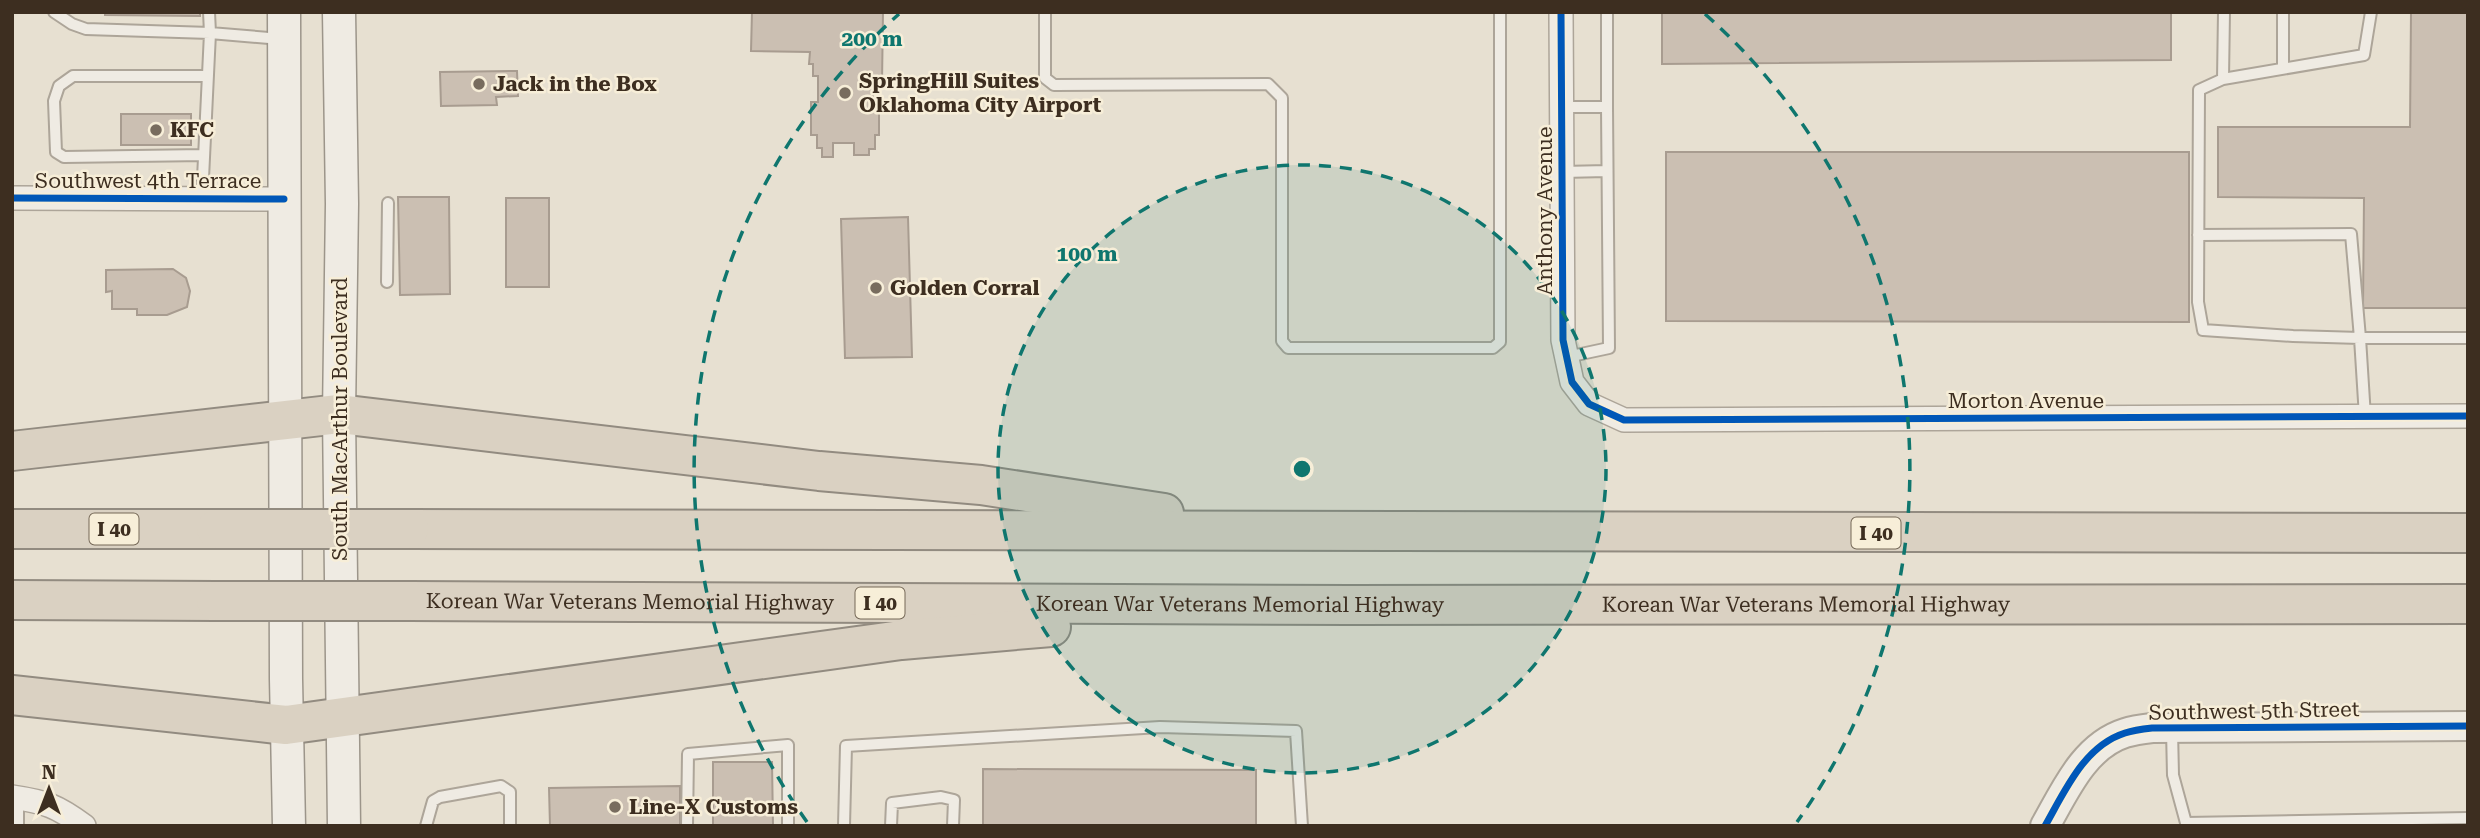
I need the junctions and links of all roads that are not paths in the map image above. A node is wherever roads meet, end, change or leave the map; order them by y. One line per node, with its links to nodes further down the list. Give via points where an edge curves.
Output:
1 (54, 12): 12 (lane, via 86,29)
2 (209, 12): 12 (lane)
3 (339, 12): 31 (main road, South MacArthur Boulevard)
4 (1045, 12): 5 (lane, via 1045,78 1054,85 1268,84 1282,98 1282,341 1288,348 1493,348 1500,342)
5 (1500, 12)
6 (1561, 12): 16 (street, Anthony Avenue)
7 (1607, 12): 17 (lane)
8 (2224, 12): 15 (lane)
9 (2283, 12): 13 (lane)
10 (2371, 12): 13 (lane, via 2364,55)
11 (284, 26): 12 (lane); 23 (main road)
12 (210, 33): 14 (lane)
13 (2283, 68): 15 (lane)
14 (208, 76): 18 (lane); 18 (lane, via 73,76 59,86 54,101 56,152 64,157)
15 (2223, 79): 25 (lane, via 2199,90)
16 (1562, 107): 17 (lane); 20 (street, Anthony Avenue)
17 (1607, 107): 19 (lane)
18 (204, 155): 22 (lane)
19 (1607, 171): 20 (lane); 29 (lane, via 1609,348)
20 (1562, 172): 29 (street, Anthony Avenue, via 1563,340)
21 (12, 198): 22 (street, Southwest 4th Terrace)
22 (202, 199): 23 (street, Southwest 4th Terrace)
23 (284, 199): 34 (main road)
24 (388, 203): 26 (lane)
25 (2199, 235): 27 (lane, via 2198,302 2203,330); 27 (lane, via 2351,234)
26 (387, 282)
27 (2360, 338): 28 (lane); 33 (lane)
28 (2468, 338)
29 (1567, 357): 30 (street, Anthony Avenue, via 1572,382)
30 (1589, 404): 33 (street, Morton Avenue, via 1624,420)
31 (339, 414): 34 (highway); 37 (highway, via 819,471 981,485); 43 (main road, South MacArthur Boulevard)
32 (2468, 416): 33 (street, Morton Avenue)
33 (2365, 417)
34 (285, 419): 35 (highway); 44 (main road)
35 (12, 451)
36 (12, 529): 37 (highway, I 40, bridge)
37 (1284, 532): 38 (highway, I 40)
38 (2468, 533)
39 (12, 600): 41 (highway, Korean War Veterans Memorial Highway / I 40, bridge)
40 (2468, 604): 41 (highway, Korean War Veterans Memorial Highway / I 40)
41 (1350, 605): 43 (highway, via 947,635)
42 (12, 695): 44 (highway)
43 (342, 717): 44 (highway); 55 (main road, South MacArthur Boulevard)
44 (286, 726): 54 (main road)
45 (2468, 726): 46 (street, Southwest 5th Street)
46 (2172, 727): 50 (street, Southwest 5th Street, via 2124,733 2105,742 2078,768); 51 (lane, via 2172,775)
47 (15, 797): 52 (lane); 53 (street, via 60,807)
48 (2468, 818): 49 (lane)
49 (2351, 823): 51 (lane)
50 (2050, 824)
51 (2186, 825)
52 (18, 826)
53 (84, 826)
54 (289, 826)
55 (344, 826)
56 (426, 826): 57 (lane, via 433,801 440,797 501,786 510,792)
57 (510, 826)
58 (687, 826): 59 (lane, via 688,754 788,745)
59 (788, 826)
60 (844, 826): 63 (lane, via 846,746 1160,727 1296,731)
61 (891, 826): 62 (lane, via 892,803 941,797 954,800)
62 (953, 826)
63 (1302, 826)

